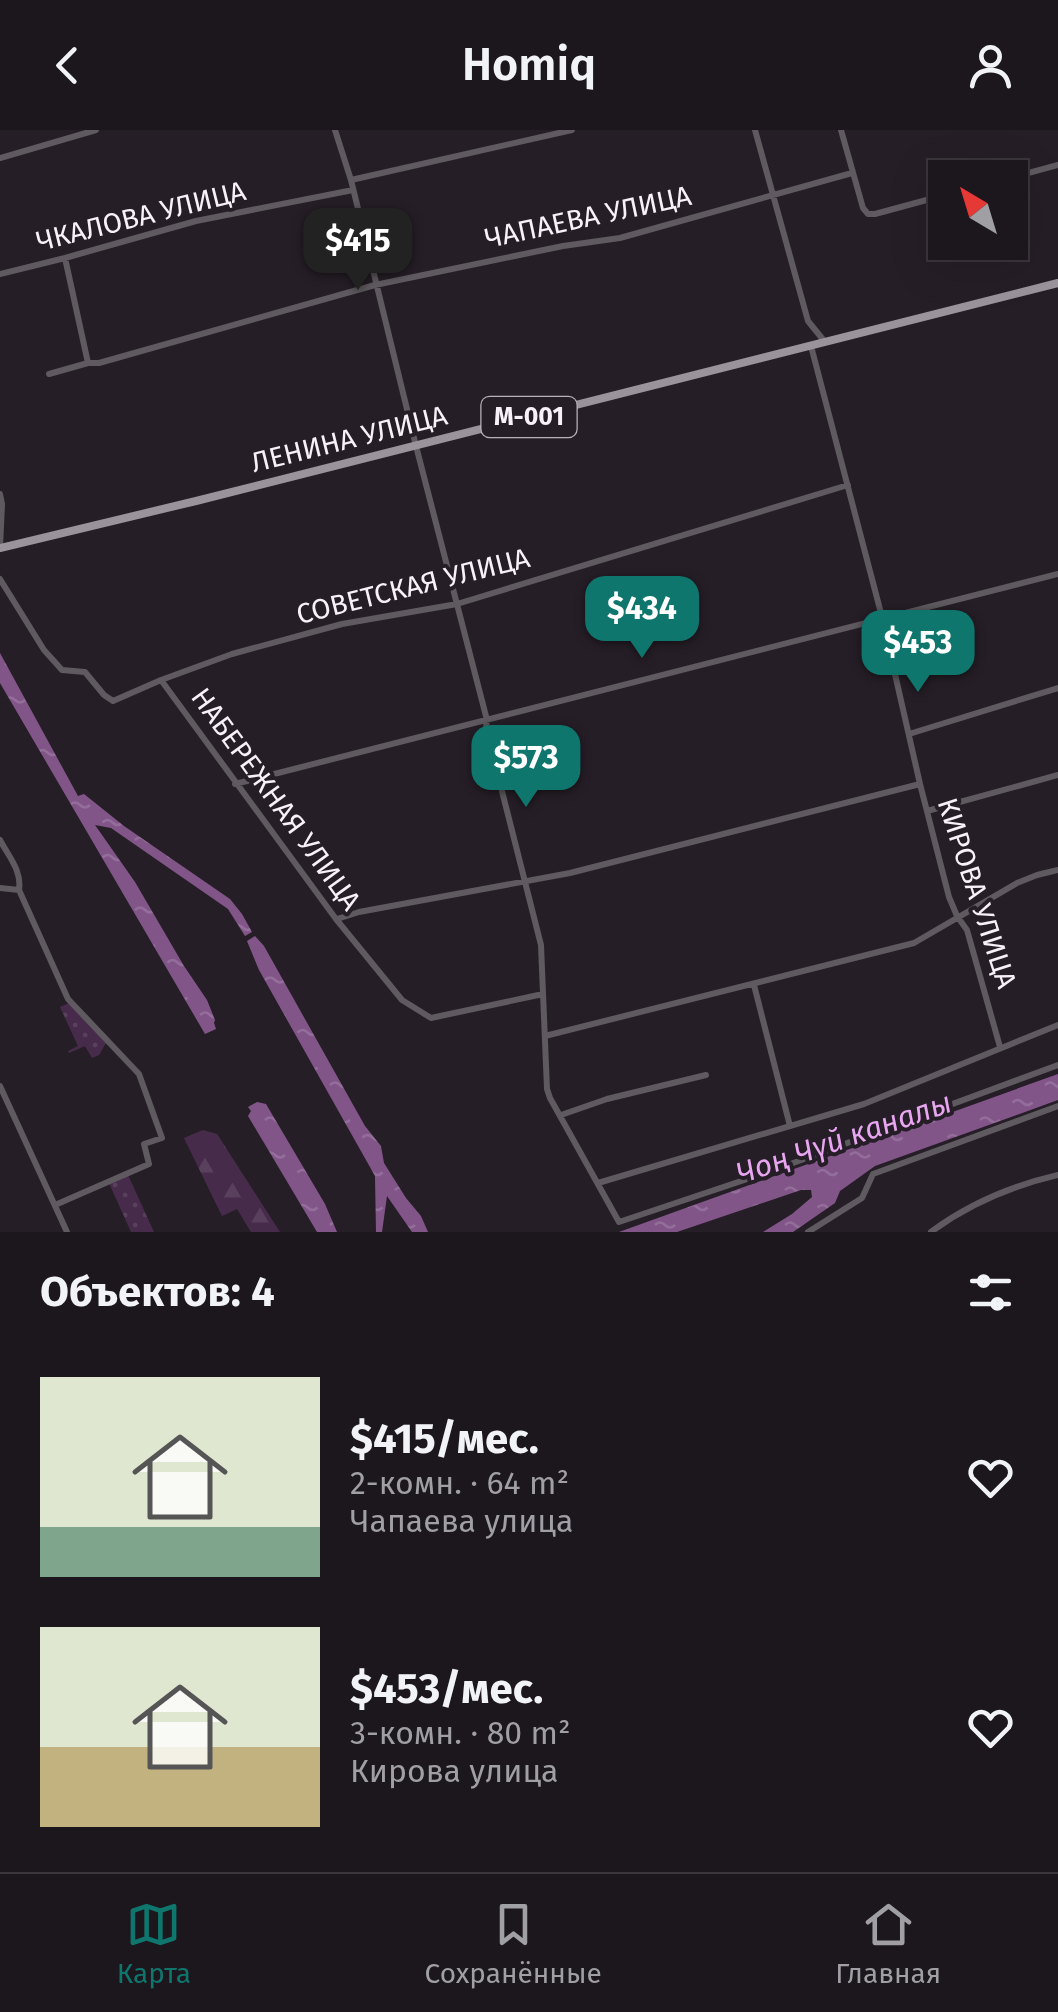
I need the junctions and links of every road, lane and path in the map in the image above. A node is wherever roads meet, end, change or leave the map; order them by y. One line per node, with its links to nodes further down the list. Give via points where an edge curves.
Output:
1 (96, 130): 6 (street)
2 (335, 130): 10 (street)
3 (572, 130): 10 (street)
4 (756, 130): 12 (street)
5 (841, 130): 8 (street)
6 (0, 158)
7 (1058, 165): 9 (street)
8 (852, 173): 12 (street, ЧАПАЕВА УЛИЦА); 13 (street, via 868,214)
9 (1028, 173)
10 (351, 180): 11 (street)
11 (352, 190): 14 (street, ЧКАЛОВА УЛИЦА, via 196,221); 17 (street)
12 (773, 196): 17 (street, ЧАПАЕВА УЛИЦА, via 620,238); 18 (street, via 808,321)
13 (928, 200)
14 (65, 258): 15 (street, ЧКАЛОВА УЛИЦА); 20 (street)
15 (0, 274)
16 (1058, 283): 18 (main road, ЛЕНИНА УЛИЦА / М-001)
17 (375, 285): 20 (street, ЧАПАЕВА УЛИЦА); 22 (street)
18 (825, 342): 19 (main road, ЛЕНИНА УЛИЦА / М-001)
19 (811, 346): 22 (main road, ЛЕНИНА УЛИЦА / М-001); 23 (street, КИРОВА УЛИЦА)
20 (88, 364): 21 (street, ЧАПАЕВА УЛИЦА)
21 (49, 374)
22 (416, 446): 25 (main road, ЛЕНИНА УЛИЦА / М-001); 28 (street)
23 (848, 485): 28 (street, СОВЕТСКАЯ УЛИЦА); 29 (street, КИРОВА УЛИЦА)
24 (0, 494): 25 (street)
25 (0, 548)
26 (1058, 574): 29 (street)
27 (0, 579): 30 (street, НАБЕРЕЖНАЯ УЛИЦА, via 62,670 85,672 113,700)
28 (457, 604): 30 (street, СОВЕТСКАЯ УЛИЦА, via 342,624); 32 (street)
29 (882, 617): 32 (street); 33 (street, КИРОВА УЛИЦА)
30 (161, 680): 35 (street, НАБЕРЕЖНАЯ УЛИЦА)
31 (1058, 688): 33 (street)
32 (487, 720): 35 (street); 40 (street)
33 (908, 734): 36 (street, КИРОВА УЛИЦА)
34 (1058, 776): 37 (street)
35 (235, 784): 44 (street, НАБЕРЕЖНАЯ УЛИЦА)
36 (920, 784): 37 (street, КИРОВА УЛИЦА); 40 (street)
37 (927, 810): 43 (street, КИРОВА УЛИЦА)
38 (0, 840): 41 (street)
39 (1058, 870): 43 (street)
40 (526, 883): 44 (street); 46 (street, via 541,946)
41 (19, 886): 42 (street); 58 (street, via 68,999 139,1074 162,1138 144,1144 149,1164)
42 (0, 888)
43 (957, 916): 45 (street, via 914,943); 49 (street, КИРОВА УЛИЦА, via 967,930)
44 (336, 920): 46 (street, НАБЕРЕЖНАЯ УЛИЦА, via 402,1000 431,1018)
45 (754, 985): 48 (street); 55 (street)
46 (543, 994): 48 (street)
47 (1058, 1025): 49 (street)
48 (545, 1036): 54 (street, via 548,1089)
49 (1000, 1047): 55 (street, via 864,1104)
50 (1058, 1065): 57 (street, via 619,1222)
51 (706, 1076): 54 (street)
52 (0, 1086): 58 (street)
53 (1058, 1106): 60 (street, via 874,1174 862,1198)
54 (561, 1115): 57 (street)
55 (790, 1126): 57 (street)
56 (1057, 1177): 61 (street, via 992,1195)
57 (598, 1184)
58 (55, 1206): 59 (street)
59 (67, 1232)
60 (808, 1232)
61 (932, 1232)

